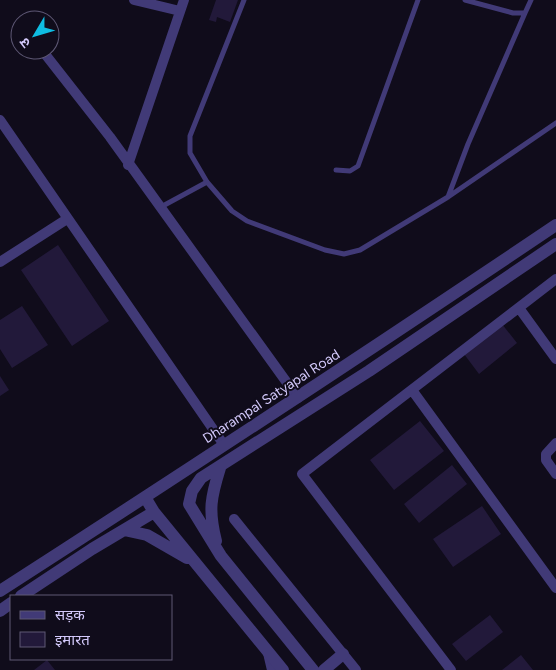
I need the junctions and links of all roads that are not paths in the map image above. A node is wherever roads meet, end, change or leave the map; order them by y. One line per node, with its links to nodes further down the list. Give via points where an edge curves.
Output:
1 (134, 0): 7 (street)
2 (184, 0): 7 (street)
3 (244, 0): 14 (lane, via 190,136 190,153)
4 (418, 0): 13 (lane, via 358,166 350,171)
5 (465, 0): 8 (lane, via 513,13)
6 (531, 0): 8 (lane)
7 (180, 11): 12 (street)
8 (525, 13): 15 (lane)
9 (50, 60): 12 (street)
10 (0, 120): 17 (street)
11 (556, 123): 15 (lane)
12 (128, 165): 16 (street)
13 (336, 170)
14 (207, 182): 15 (lane, via 232,211 247,221 344,254 377,242); 16 (lane)
15 (448, 198)
16 (159, 208): 25 (street)
17 (67, 219): 20 (street); 27 (street)
18 (556, 225): 25 (street, Dharampal Satyapal Road)
19 (556, 244): 28 (street)
20 (0, 262)
21 (556, 279): 22 (street)
22 (519, 308): 23 (street); 24 (street)
23 (556, 359)
24 (412, 390): 36 (street); 46 (street, via 302,474)
25 (298, 398): 27 (street, Dharampal Satyapal Road)
26 (556, 443): 29 (street, via 546,454 546,460)
27 (224, 444): 30 (street, Dharampal Satyapal Road)
28 (220, 468): 34 (street, via 210,515); 34 (street, via 200,478 189,504)
29 (556, 474)
30 (145, 497): 31 (street); 37 (street, Dharampal Satyapal Road)
31 (154, 512): 33 (street); 35 (street)
32 (234, 519): 40 (street)
33 (124, 530): 35 (street, via 147,535); 38 (street)
34 (221, 556): 43 (street)
35 (196, 563): 39 (street)
36 (556, 588)
37 (0, 591)
38 (23, 595)
39 (268, 652): 41 (street); 42 (street)
40 (343, 654): 44 (street); 45 (street)
41 (272, 670)
42 (283, 670)
43 (314, 670)
44 (324, 670)
45 (356, 670)
46 (451, 670)

